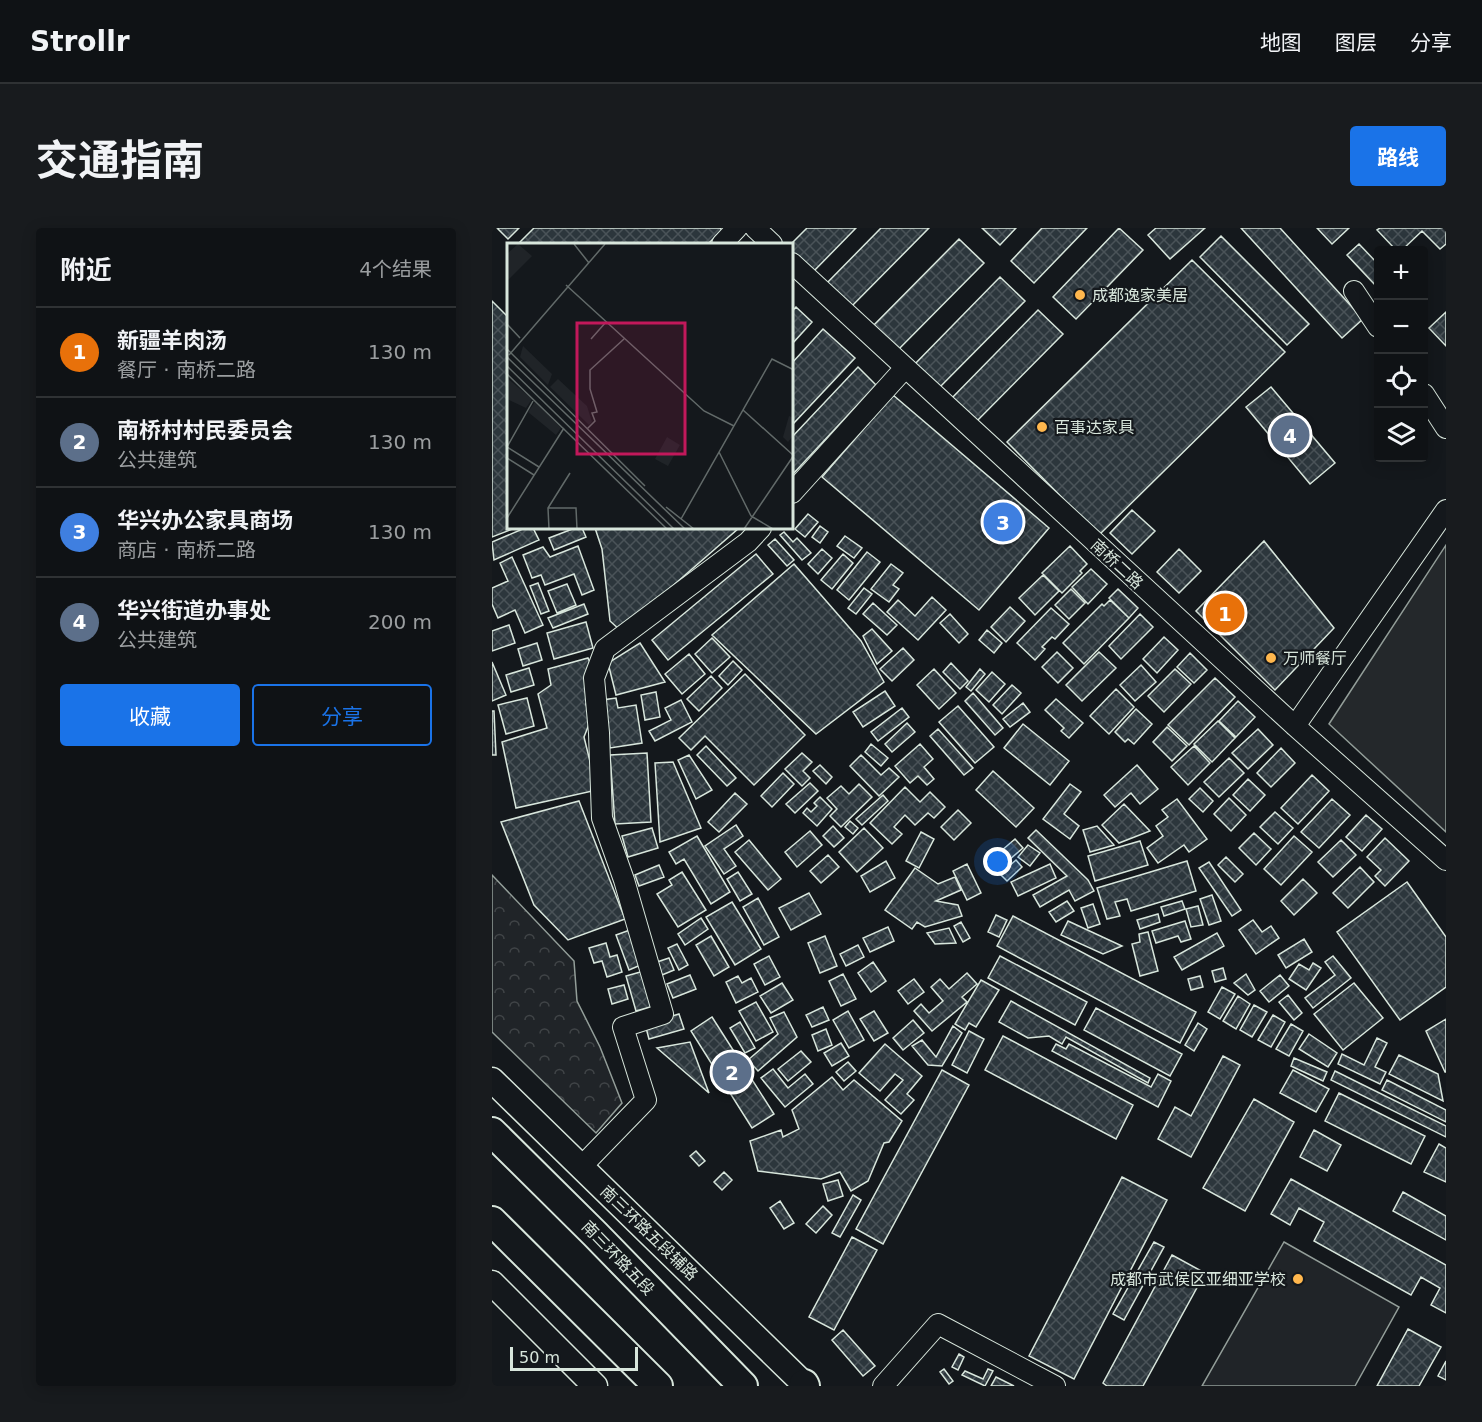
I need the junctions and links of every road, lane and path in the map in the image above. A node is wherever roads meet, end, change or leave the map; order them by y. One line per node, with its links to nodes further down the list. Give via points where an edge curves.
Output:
1 (737, 228): 3 (street)
2 (755, 228): 4 (street)
3 (723, 243)
4 (771, 243)
5 (794, 265): 8 (street, 南桥二路)
6 (1354, 291): 7 (street)
7 (1374, 321)
8 (904, 369): 11 (street); 14 (street, 南桥二路)
9 (1428, 400): 10 (street)
10 (1446, 428)
11 (794, 491)
12 (1446, 510): 14 (street)
13 (759, 530): 18 (street, via 605,649 594,678 602,818 663,1014 623,1027 646,1100)
14 (1295, 726): 15 (street, 南桥二路)
15 (1446, 861)
16 (492, 1080): 18 (main road, 南三环路五段辅路)
17 (492, 1132): 24 (highway, 南三环路五段)
18 (581, 1167): 21 (main road, 南三环路五段辅路)
19 (492, 1221): 23 (highway)
20 (492, 1283): 22 (main road)
21 (805, 1385)
22 (595, 1386)
23 (658, 1386)
24 (743, 1386)
25 (883, 1386): 26 (street, via 938,1324)
26 (1055, 1386)

